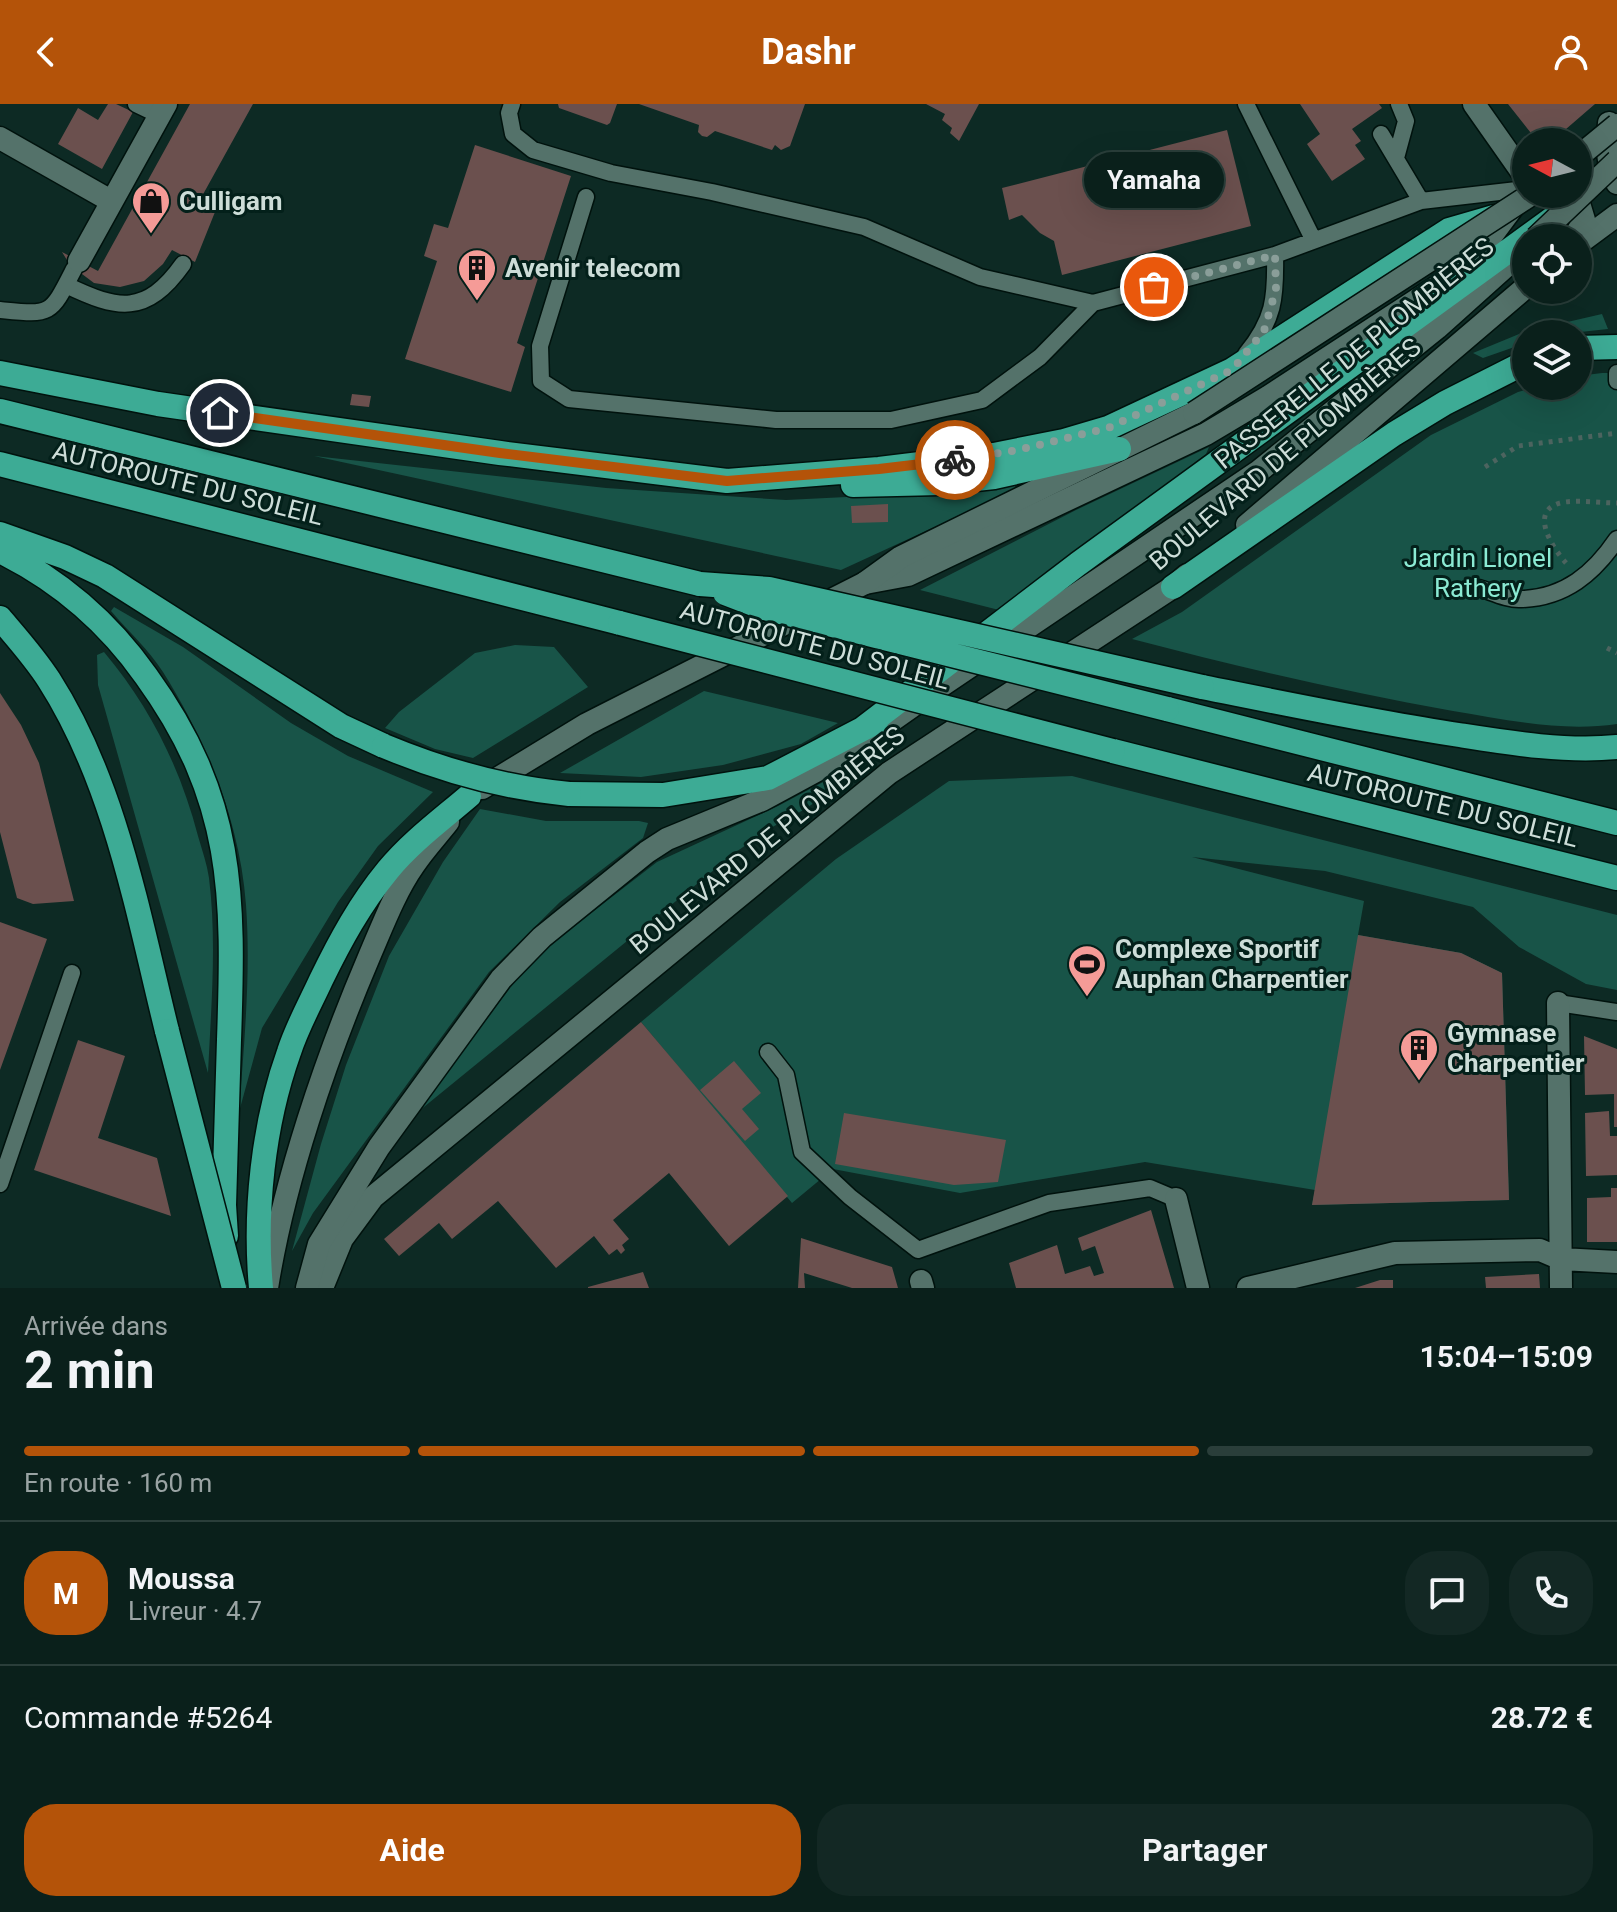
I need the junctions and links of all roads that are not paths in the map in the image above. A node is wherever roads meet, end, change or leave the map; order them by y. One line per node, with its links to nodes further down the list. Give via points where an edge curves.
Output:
1 (136, 104): 6 (lane)
2 (512, 104): 36 (lane, via 513,134 533,150 611,173 864,227 980,277)
3 (1246, 104): 29 (lane)
4 (1399, 104): 12 (lane, via 1406,121)
5 (1474, 104): 13 (street)
6 (162, 110): 18 (street)
7 (1614, 121): 10 (street); 11 (street, bridge); 14 (street, via 1607,147)
8 (1381, 134): 12 (lane)
9 (0, 138): 18 (street)
10 (1592, 138)
11 (1592, 143)
12 (1396, 158): 19 (lane)
13 (1512, 158)
14 (1615, 172): 15 (highway); 27 (street, PASSERELLE DE PLOMBIÈRES, bridge)
15 (1592, 187)
16 (1512, 193): 19 (lane)
17 (586, 197): 36 (lane, via 540,346 541,381 569,399 776,420 891,420 982,400 1040,357)
18 (111, 201): 34 (street)
19 (1421, 201): 29 (lane)
20 (1512, 203): 46 (street, PASSERELLE DE PLOMBIÈRES, bridge, via 1194,413)
21 (1513, 208): 23 (street, BOULEVARD DE PLOMBIÈRES)
22 (1564, 208): 26 (highway)
23 (1508, 213): 25 (street); 41 (highway, via 1449,230); 52 (street, BOULEVARD DE PLOMBIÈRES, via 1469,266 1206,434 908,575)
24 (1617, 215): 28 (street)
25 (1515, 224)
26 (1547, 224)
27 (1551, 224)
28 (1592, 234)
29 (1313, 239): 31 (lane)
30 (1512, 254): 58 (highway, via 1078,564)
31 (1275, 255): 36 (lane); 41 (lane, via 1276,289 1264,331)
32 (1512, 257): 57 (street, PASSERELLE DE PLOMBIÈRES, via 1437,328 1259,471)
33 (183, 264): 34 (lane, via 168,285 124,306 100,301)
34 (73, 272): 37 (lane, via 56,304 37,314)
35 (1512, 299): 54 (street, BOULEVARD DE PLOMBIÈRES)
36 (1093, 303)
37 (0, 310)
38 (1617, 347): 39 (highway)
39 (1592, 348)
40 (1512, 369): 54 (highway, via 1394,434)
41 (1232, 370): 48 (highway, via 1108,428 1064,441 908,466)
42 (0, 373): 48 (highway, via 158,404)
43 (1617, 373): 44 (lane)
44 (1617, 381)
45 (0, 411): 53 (highway, AUTOROUTE DU SOLEIL)
46 (1119, 449): 48 (highway, via 994,477 940,483); 52 (street, PASSERELLE DE PLOMBIÈRES, via 901,557)
47 (0, 464): 62 (highway, AUTOROUTE DU SOLEIL, bridge)
48 (727, 481)
49 (0, 534): 58 (highway, bridge, via 105,576 341,726 470,777 522,789 663,795 768,778)
50 (1617, 539): 55 (lane, via 1600,564 1553,595 1519,600)
51 (0, 551): 71 (highway, via 65,590 103,622 181,727 212,801 231,905 224,1205)
52 (865, 583): 60 (street, BOULEVARD DE PLOMBIÈRES, via 587,724)
53 (700, 584): 59 (highway, bridge, via 769,589 1383,724 1545,746); 61 (highway, AUTOROUTE DU SOLEIL, bridge, via 764,608)
54 (1173, 587): 75 (street, BOULEVARD DE PLOMBIÈRES, via 889,773 373,1197 342,1239)
55 (1479, 588)
56 (0, 618): 71 (highway, bridge, via 49,680 106,799)
57 (938, 688): 58 (highway); 74 (street, PASSERELLE DE PLOMBIÈRES, via 836,760 762,800 667,839 542,937 501,979 379,1147 319,1244)
58 (861, 730)
59 (1617, 747)
60 (469, 796): 72 (highway, via 409,847 369,894 339,941 298,1029 279,1085 266,1151); 73 (street, BOULEVARD DE PLOMBIÈRES, via 412,866 377,937 313,1109)
61 (1617, 823)
62 (1617, 878)
63 (72, 973): 67 (lane)
64 (1558, 1003): 65 (lane); 69 (street)
65 (1617, 1012)
66 (768, 1052): 68 (lane, via 786,1075 802,1152 918,1250 1049,1203 1150,1188)
67 (0, 1184)
68 (1176, 1199): 76 (street)
69 (1561, 1259): 70 (street); 77 (street, via 1540,1250 1395,1253); 78 (street)
70 (1617, 1262)
71 (232, 1288)
72 (261, 1288)
73 (267, 1288)
74 (307, 1288)
75 (322, 1288)
76 (1198, 1288)
77 (1248, 1288)
78 (1561, 1288)

